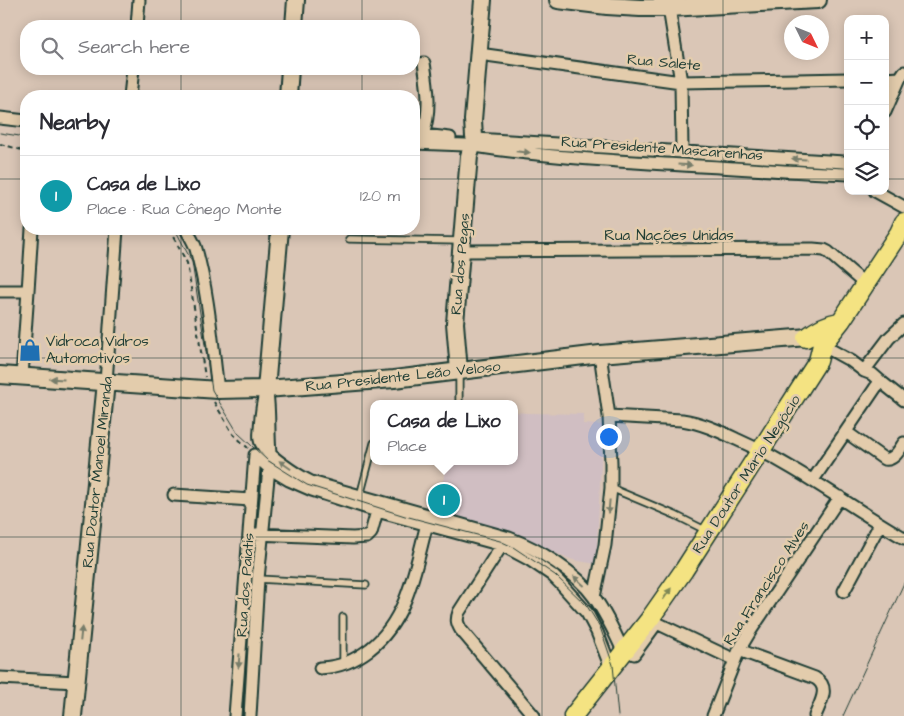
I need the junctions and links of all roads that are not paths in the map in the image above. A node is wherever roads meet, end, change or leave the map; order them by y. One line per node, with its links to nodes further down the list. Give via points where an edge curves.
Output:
1 (139, 0): 7 (street)
2 (296, 0): 8 (main road)
3 (483, 0): 9 (main road, Rua dos Pegas)
4 (558, 0): 6 (main road)
5 (818, 0): 6 (main road)
6 (669, 8): 16 (street)
7 (137, 20)
8 (294, 20)
9 (479, 54): 16 (street, Rua Salete); 24 (main road, Rua dos Pegas)
10 (424, 63): 22 (street, via 427,124)
11 (132, 75): 17 (street)
12 (290, 75): 18 (main road)
13 (902, 75): 14 (street); 19 (street)
14 (889, 78)
15 (844, 79): 16 (street, Rua Salete)
16 (681, 82): 26 (street)
17 (131, 90)
18 (288, 90)
19 (888, 105)
20 (0, 118): 21 (street)
21 (20, 120)
22 (420, 134)
23 (420, 135): 24 (street, Rua Presidente Mascarenhas)
24 (470, 141): 25 (street, Rua Presidente Mascarenhas); 26 (street, Rua Presidente Mascarenhas); 28 (street, Rua Presidente Mascarenhas, one-way to 28, via 499,150 593,159); 36 (main road, Rua dos Pegas)
25 (420, 143)
26 (682, 151): 27 (street, Rua Presidente Mascarenhas, one-way to 26)
27 (844, 162)
28 (844, 174)
29 (879, 195): 30 (street)
30 (904, 220): 37 (main road, Rua Doutor Mário Negócio)
31 (32, 235): 39 (street)
32 (117, 235): 49 (street, Rua Doutor Manoel Miranda)
33 (189, 235): 51 (street, via 196,248 208,308)
34 (279, 235): 50 (main road)
35 (349, 239): 36 (lane)
36 (461, 246): 37 (street, Rua Nações Unidas, via 824,250); 44 (main road, Rua dos Pegas, via 455,323)
37 (865, 284): 42 (main road, Rua Doutor Mário Negócio)
38 (0, 291): 39 (street)
39 (28, 291): 47 (street)
40 (904, 324): 45 (street)
41 (806, 338): 42 (main road); 42 (main road, via 830,324); 43 (main road, Rua Presidente Leão Veloso)
42 (828, 339): 45 (street); 57 (main road, Rua Doutor Mário Negócio)
43 (600, 354): 44 (main road, Rua Presidente Leão Veloso); 54 (street)
44 (459, 371): 50 (main road, Rua Presidente Leão Veloso); 52 (lane)
45 (864, 371): 48 (street)
46 (0, 375): 47 (main road, Rua Presidente Leão Veloso)
47 (22, 376): 49 (main road, Rua Presidente Leão Veloso, one-way to 47)
48 (880, 381): 53 (street); 55 (street)
49 (106, 382): 51 (main road, Rua Presidente Leão Veloso); 88 (main road, Rua Doutor Manoel Miranda, one-way to 49)
50 (266, 389): 51 (main road, Rua Presidente Leão Veloso); 58 (street, via 270,408); 58 (street, via 261,407 260,441)
51 (218, 390)
52 (458, 400)
53 (904, 400)
54 (609, 416): 57 (street, via 692,422); 62 (street)
55 (846, 432): 56 (street, via 888,460); 61 (street)
56 (904, 443)
57 (761, 450): 61 (street); 70 (main road, Rua Doutor Mário Negócio)
58 (270, 453): 64 (street, one-way to 58, via 311,482)
59 (370, 458): 64 (lane)
60 (269, 468): 66 (street, Rua dos Paiatis, via 256,455); 67 (street, via 312,490); 72 (street, Rua dos Paiatis)
61 (813, 480): 65 (street)
62 (611, 488): 70 (lane); 80 (street, one-way to 80, via 605,545)
63 (174, 495): 66 (street)
64 (360, 496): 80 (street, one-way to 64, via 579,580 531,547 436,516)
65 (840, 497): 69 (street); 83 (street, Rua Francisco Alves)
66 (251, 500): 71 (street, Rua dos Paiatis)
67 (377, 511): 68 (street); 72 (street, via 372,533 367,537)
68 (427, 524): 74 (street); 84 (street, via 400,613 376,644)
69 (880, 524): 73 (street); 77 (street)
70 (709, 532): 82 (main road, Rua Doutor Mário Negócio, one-way to 70)
71 (249, 533): 72 (street); 78 (street, Rua dos Paiatis)
72 (263, 534): 75 (street, Rua dos Paiatis)
73 (904, 538)
74 (502, 545): 86 (street, via 552,575 579,602 593,622); 92 (street, via 459,612 457,624)
75 (258, 578): 76 (lane); 79 (street, Rua dos Paiatis)
76 (366, 584)
77 (844, 591)
78 (244, 592): 79 (street); 90 (street, Rua dos Paiatis, one-way to 90)
79 (257, 593): 91 (street, Rua dos Paiatis)
80 (594, 597): 82 (street)
81 (343, 617): 84 (lane)
82 (629, 653): 83 (street, via 659,624); 86 (main road, Rua Doutor Mário Negócio)
83 (737, 655): 94 (street, Rua Francisco Alves); 95 (street, via 814,678 822,684 824,692)
84 (343, 665): 85 (street)
85 (320, 668)
86 (610, 668): 93 (main road, Rua Doutor Mário Negócio)
87 (0, 678): 88 (street)
88 (76, 682): 89 (main road, Rua Doutor Manoel Miranda)
89 (74, 716)
90 (235, 716)
91 (250, 716)
92 (534, 716)
93 (573, 716)
94 (713, 716)
95 (815, 716)

